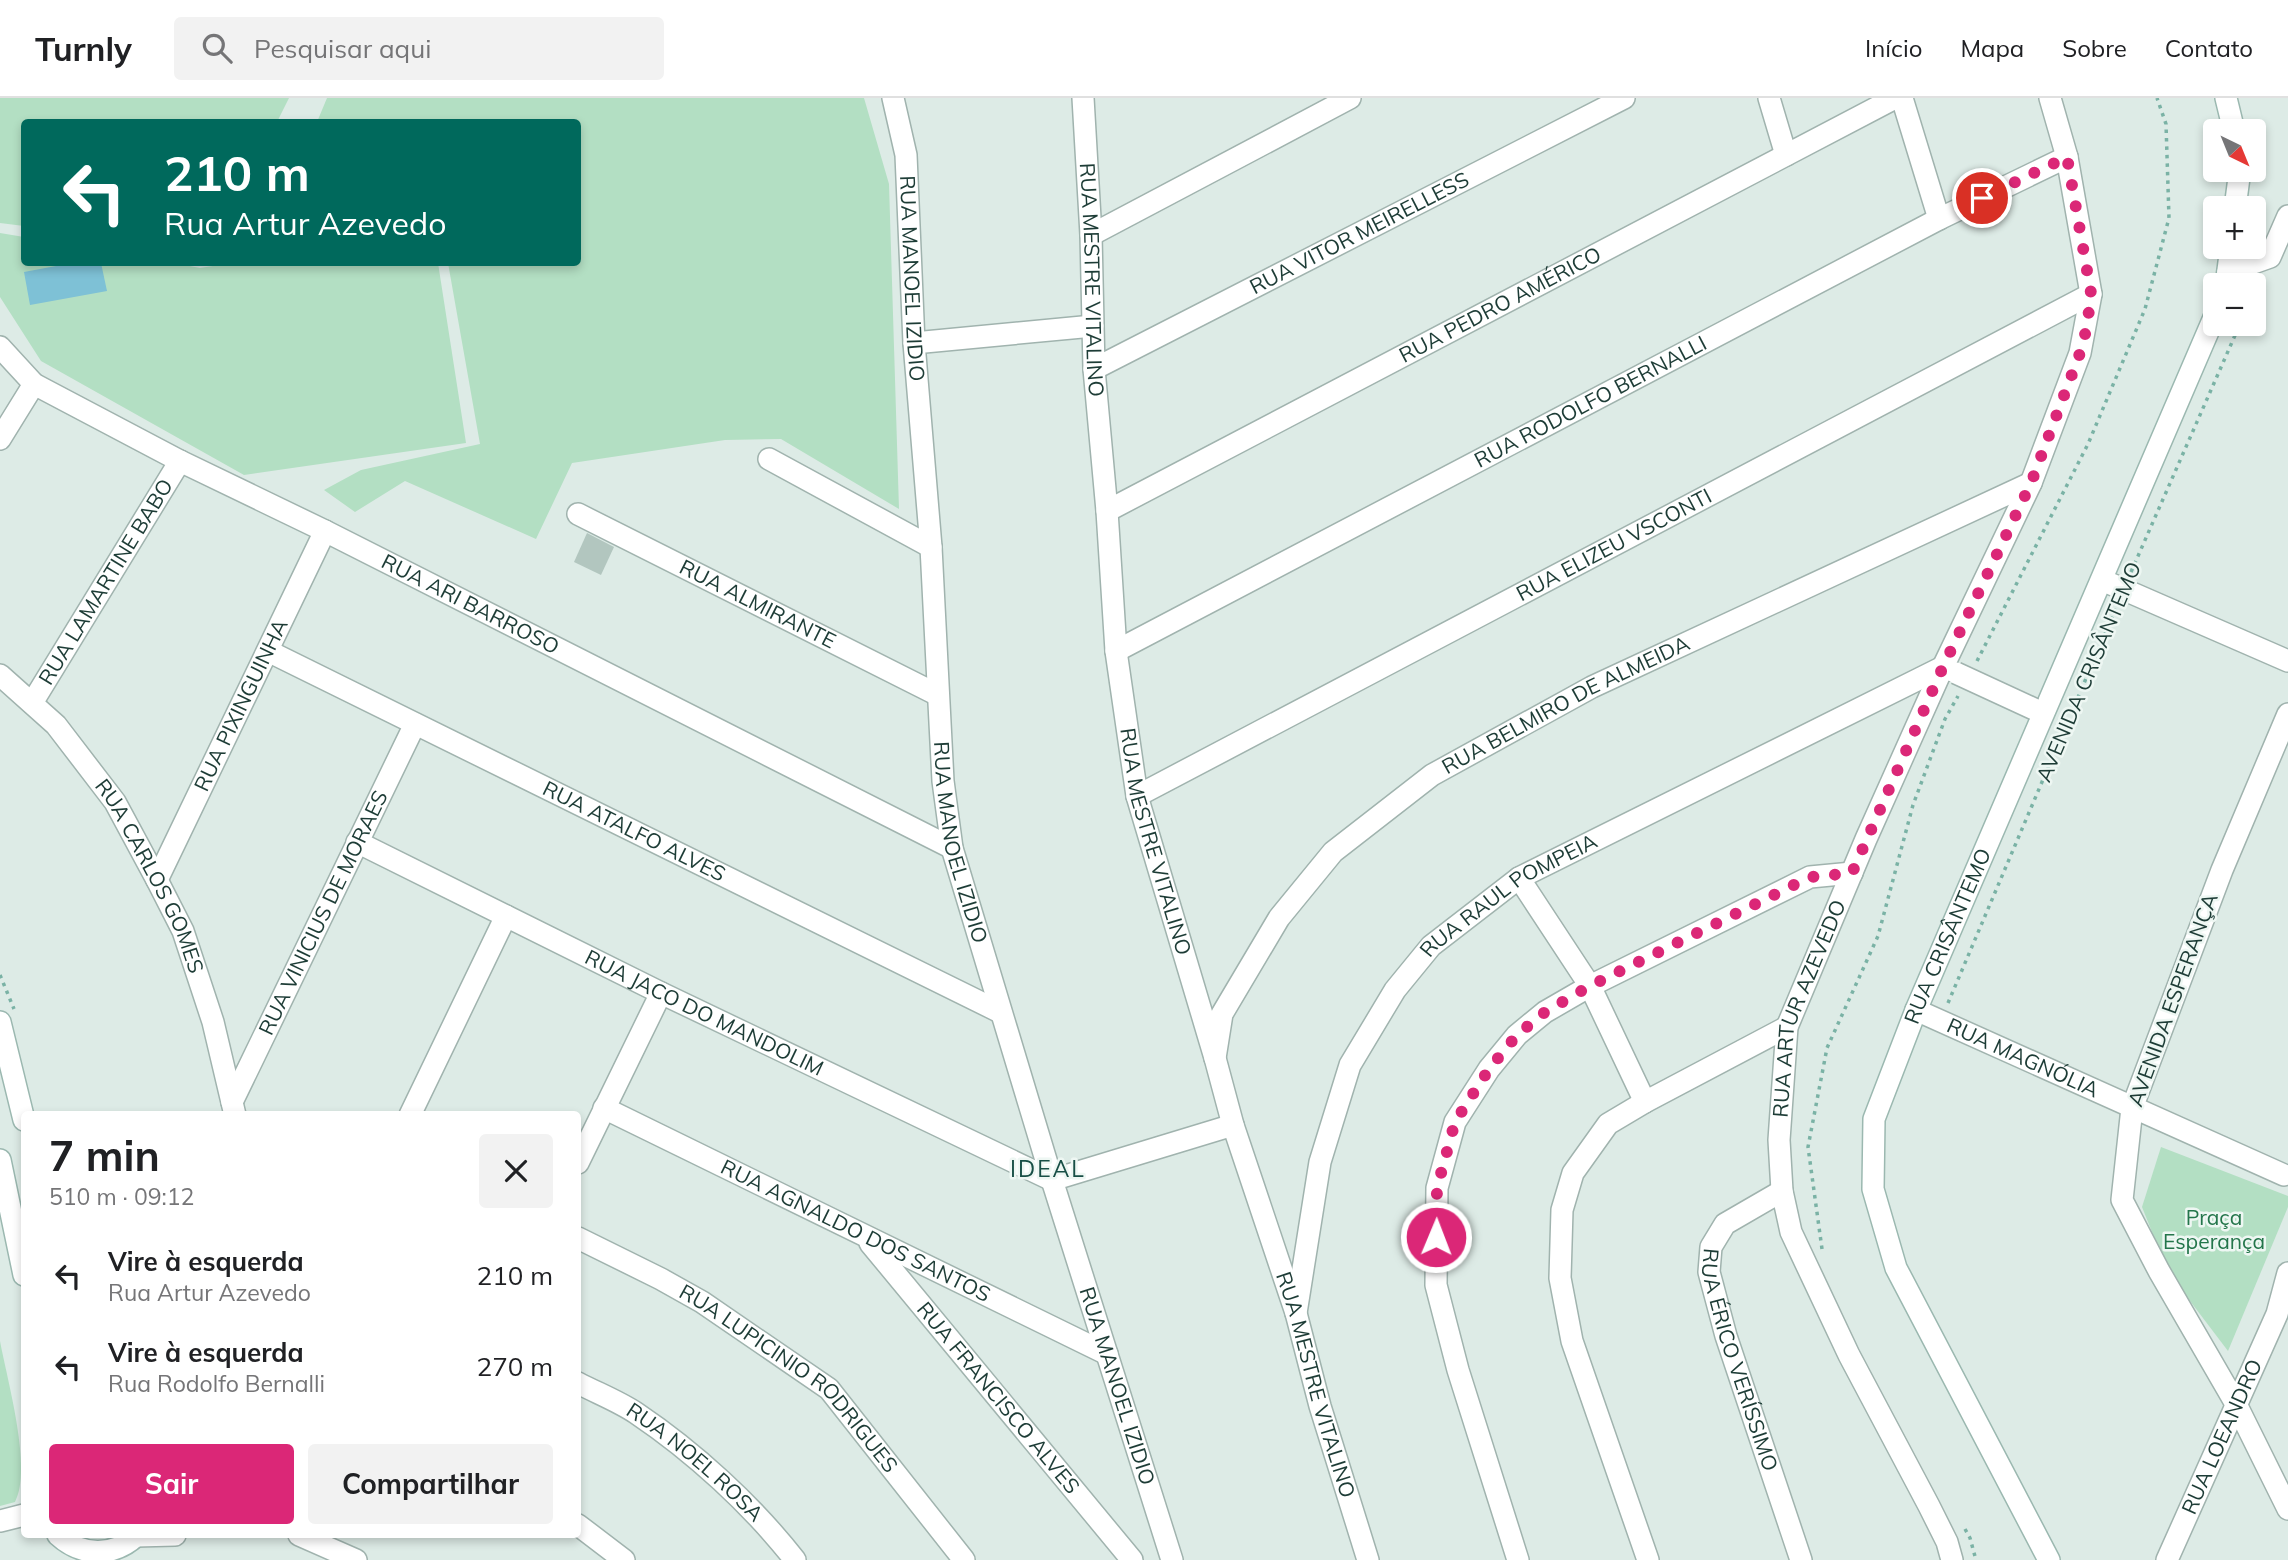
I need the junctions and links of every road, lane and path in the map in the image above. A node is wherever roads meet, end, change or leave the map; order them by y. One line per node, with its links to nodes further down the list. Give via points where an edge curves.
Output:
1 (893, 98): 22 (street, RUA MANOEL IZIDIO, via 906,155)
2 (1083, 98): 16 (street, RUA MESTRE VITALINO)
3 (1350, 98): 16 (street)
4 (1624, 98): 24 (street, RUA VITOR MEIRELLESS)
5 (1769, 98): 12 (street)
6 (1895, 98): 12 (street, RUA PEDRO AMÉRICO)
7 (1902, 98): 15 (street)
8 (2050, 98): 13 (street, RUA ARTUR AZEVEDO)
9 (2157, 98): 39 (path, via 2166,124 2169,218 2145,309 2088,444 2003,613)
10 (2226, 98): 11 (street)
11 (2231, 119)
12 (1786, 155): 30 (street, RUA PEDRO AMÉRICO)
13 (2067, 157): 15 (street, RUA RODOLFO BERNALLI); 18 (street, RUA ARTUR AZEVEDO)
14 (2288, 216): 17 (street, via 2270,257)
15 (1939, 219): 37 (street, RUA RODOLFO BERNALLI)
16 (1091, 235): 19 (street, RUA MESTRE VITALINO)
17 (2239, 273)
18 (2091, 293): 29 (street, RUA ARTUR AZEVEDO, via 2080,353); 47 (street, RUA ELIZEU VSCONTI)
19 (1093, 326): 22 (street); 24 (street, RUA MESTRE VITALINO)
20 (2206, 336): 34 (street, RUA CRISÂNTEMO)
21 (2235, 336): 35 (path, AVENIDA CRISÂNTEMO)
22 (914, 343): 33 (street, RUA MANOEL IZIDIO)
23 (0, 347): 25 (street, RUA ARI BARROSO)
24 (1094, 369): 30 (street, RUA MESTRE VITALINO)
25 (34, 384): 26 (street); 28 (street, RUA ARI BARROSO)
26 (0, 439)
27 (769, 459): 33 (street)
28 (180, 461): 32 (street, RUA ARI BARROSO); 43 (street, RUA LAMARTINE BABO)
29 (2031, 483): 39 (street, RUA ARTUR AZEVEDO); 61 (street, RUA BELMIRO DE ALMEIDA, via 1592,687 1432,775 1333,852 1279,918 1222,1014)
30 (1107, 511): 37 (street, RUA MESTRE VITALINO)
31 (578, 514): 41 (street, RUA ALMIRANTE)
32 (325, 531): 36 (street, RUA PIXINGUINHA); 49 (street, RUA ARI BARROSO)
33 (931, 547): 41 (street, RUA MANOEL IZIDIO)
34 (2102, 580): 35 (street); 44 (street, RUA CRISÂNTEMO)
35 (2124, 589): 38 (street); 58 (path, AVENIDA CRISÂNTEMO)
36 (268, 651): 46 (street, RUA ATALFO ALVES); 52 (street, RUA PIXINGUINHA)
37 (1116, 651): 47 (street, RUA MESTRE VITALINO)
38 (2288, 661)
39 (1957, 671): 44 (street, bridge); 50 (street, RUA ARTUR AZEVEDO); 51 (street, RUA RAUL POMPEIA)
40 (0, 675): 43 (street, RUA CARLOS GOMES)
41 (938, 695): 49 (street, RUA MANOEL IZIDIO)
42 (1958, 695): 76 (path, via 1913,805 1878,936 1827,1048 1808,1147)
43 (32, 703): 52 (street, RUA CARLOS GOMES, via 56,725 114,803)
44 (2039, 712): 56 (street, RUA CRISÂNTEMO)
45 (2288, 714): 65 (street, AVENIDA ESPERANÇA, via 2222,870)
46 (415, 724): 48 (street, RUA VINICIUS DE MORAES); 57 (street, RUA ATALFO ALVES)
47 (1137, 796): 61 (street, RUA MESTRE VITALINO)
48 (357, 842): 53 (street, RUA JACO DO MANDOLIM); 63 (street, RUA VINICIUS DE MORAES)
49 (952, 848): 57 (street, RUA MANOEL IZIDIO)
50 (1852, 873): 54 (street, via 1810,877); 60 (street, RUA ARTUR AZEVEDO)
51 (1519, 878): 54 (street); 80 (street, RUA RAUL POMPEIA, via 1431,946 1395,990 1350,1065 1320,1162)
52 (157, 880): 63 (street, RUA CARLOS GOMES, via 183,931 213,1021)
53 (506, 916): 55 (street, RUA JACO DO MANDOLIM); 67 (street)
54 (1590, 986): 62 (street); 100 (street, via 1517,1035 1489,1069 1455,1122 1437,1188 1436,1285)
55 (661, 993): 64 (street); 72 (street, RUA JACO DO MANDOLIM)
56 (1916, 1010): 58 (street, RUA MAGNÓLIA); 105 (street, RUA CRISÂNTEMO, via 1874,1119 1873,1189 1896,1268)
57 (1000, 1013): 72 (street, RUA MANOEL IZIDIO)
58 (1940, 1021): 65 (street, RUA MAGNÓLIA)
59 (0, 1022): 66 (street)
60 (1787, 1027): 62 (street); 73 (street, RUA ARTUR AZEVEDO, via 1779,1140)
61 (1215, 1058): 68 (street, RUA MESTRE VITALINO)
62 (1645, 1102): 101 (street, via 1608,1124 1573,1173 1562,1210 1560,1278 1572,1341)
63 (233, 1108)
64 (604, 1108): 69 (street); 74 (street, RUA AGNALDO DOS SANTOS)
65 (2132, 1108): 71 (street, RUA MAGNÓLIA); 83 (street, AVENIDA ESPERANÇA, via 2122,1200)
66 (22, 1111)
67 (412, 1111)
68 (1233, 1125): 72 (street); 80 (street, RUA MESTRE VITALINO)
69 (581, 1157)
70 (0, 1160): 77 (street)
71 (2284, 1175)
72 (1052, 1180): 81 (street, RUA MANOEL IZIDIO)
73 (1782, 1191): 102 (street, RUA ÉRICO VERÍSSIMO, via 1725,1224 1711,1247 1709,1272); 103 (street, RUA ARTUR AZEVEDO, via 1791,1232)
74 (865, 1237): 81 (street, RUA AGNALDO DOS SANTOS); 97 (street, RUA FRANCISCO ALVES)
75 (581, 1239): 96 (street, RUA LUPICINIO RODRIGUES, via 702,1302 829,1390)
76 (1822, 1249)
77 (21, 1261)
78 (2288, 1273): 79 (street, RUA LOEANDRO)
79 (2282, 1308): 83 (street, RUA LOEANDRO)
80 (1296, 1312): 99 (street, RUA MESTRE VITALINO)
81 (1107, 1354): 98 (street, RUA MANOEL IZIDIO)
82 (581, 1385): 95 (street, RUA NOEL ROSA, via 635,1413 710,1471)
83 (2236, 1404): 84 (street, AVENIDA ESPERANÇA); 106 (street, RUA LOEANDRO)
84 (2285, 1496)
85 (21, 1516): 86 (street)
86 (0, 1521)
87 (581, 1527): 94 (street)
88 (1963, 1527): 104 (path)
89 (160, 1538): 91 (street)
90 (309, 1538): 93 (street)
91 (131, 1544): 92 (street, via 96,1552)
92 (65, 1545)
93 (345, 1549)
94 (624, 1560)
95 (795, 1560)
96 (964, 1560)
97 (1132, 1560)
98 (1172, 1560)
99 (1368, 1560)
100 (1518, 1560)
101 (1648, 1560)
102 (1801, 1560)
103 (1952, 1560)
104 (1976, 1560)
105 (2049, 1560)
106 (2167, 1560)

